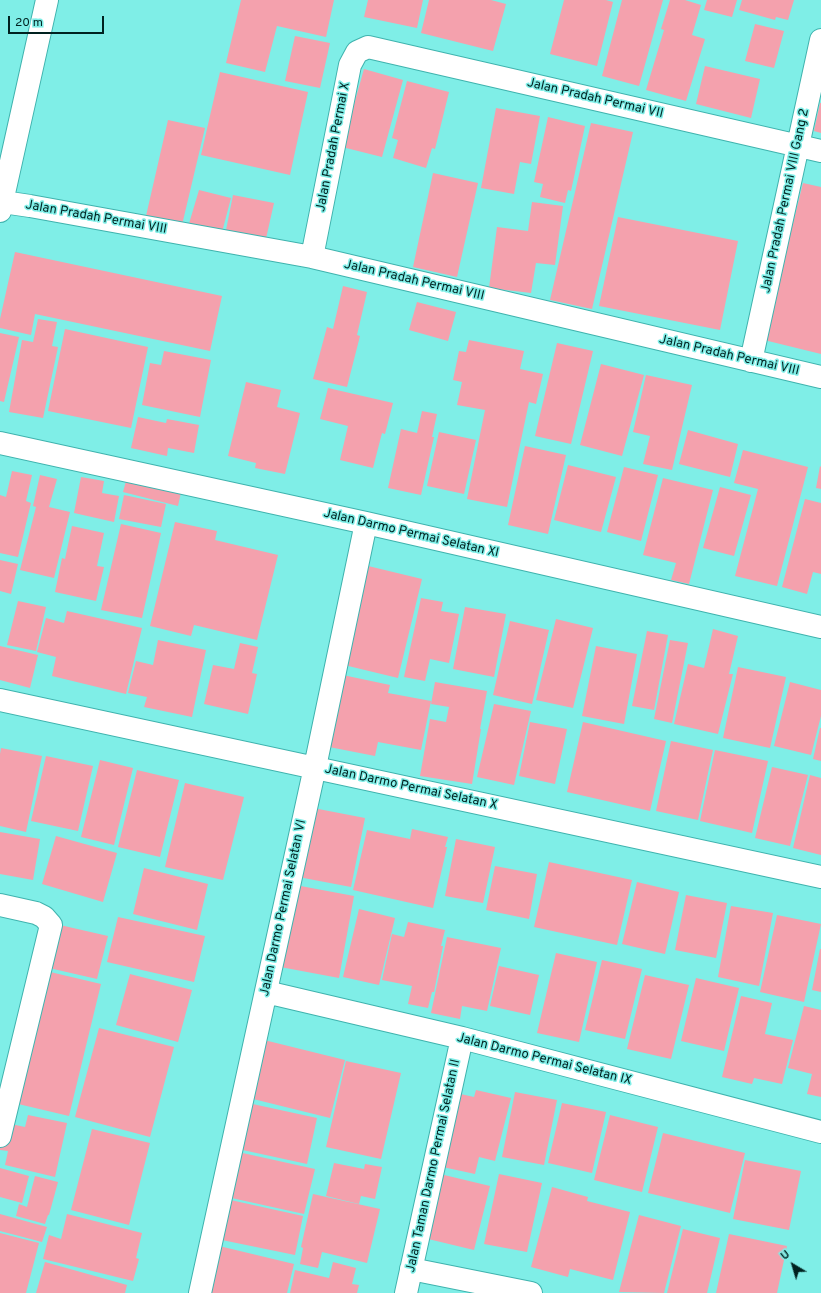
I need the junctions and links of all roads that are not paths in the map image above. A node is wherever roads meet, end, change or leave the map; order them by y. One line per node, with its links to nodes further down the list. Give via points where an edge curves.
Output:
1 (48, 0): 6 (street)
2 (821, 40): 4 (street, Jalan Pradah Permai VIII Gang 2)
3 (368, 46): 4 (street, Jalan Pradah Permai VII); 7 (street, Jalan Pradah Permai X, via 357,52 350,65)
4 (798, 146): 5 (street, Jalan Pradah Permai VII); 8 (street, Jalan Pradah Permai VIII Gang 2)
5 (821, 151)
6 (1, 207): 7 (street, Jalan Pradah Permai VIII, via 30,206)
7 (312, 257): 8 (street, Jalan Pradah Permai VIII)
8 (751, 361): 9 (street, Jalan Pradah Permai VIII)
9 (821, 377)
10 (0, 443): 11 (street, Jalan Darmo Permai Selatan XI)
11 (366, 523): 12 (street, Jalan Darmo Permai Selatan XI); 14 (street, Jalan Darmo Permai Selatan VI)
12 (821, 627)
13 (0, 700): 14 (street, Jalan Darmo Permai Selatan X)
14 (315, 767): 15 (street, Jalan Darmo Permai Selatan X); 17 (street, Jalan Darmo Permai Selatan VI)
15 (821, 877)
16 (0, 905): 19 (street, via 36,913 51,925)
17 (266, 992): 18 (street, Jalan Darmo Permai Selatan IX); 23 (street, Jalan Darmo Permai Selatan VI)
18 (462, 1038): 20 (street, Jalan Darmo Permai Selatan IX); 22 (street, Jalan Taman Darmo Permai Selatan II)
19 (5, 1096): 21 (street)
20 (821, 1132)
21 (0, 1136)
22 (411, 1269): 24 (street, Jalan Taman Darmo Permai Selatan II); 25 (street)
23 (200, 1293)
24 (406, 1293)
25 (531, 1293)

